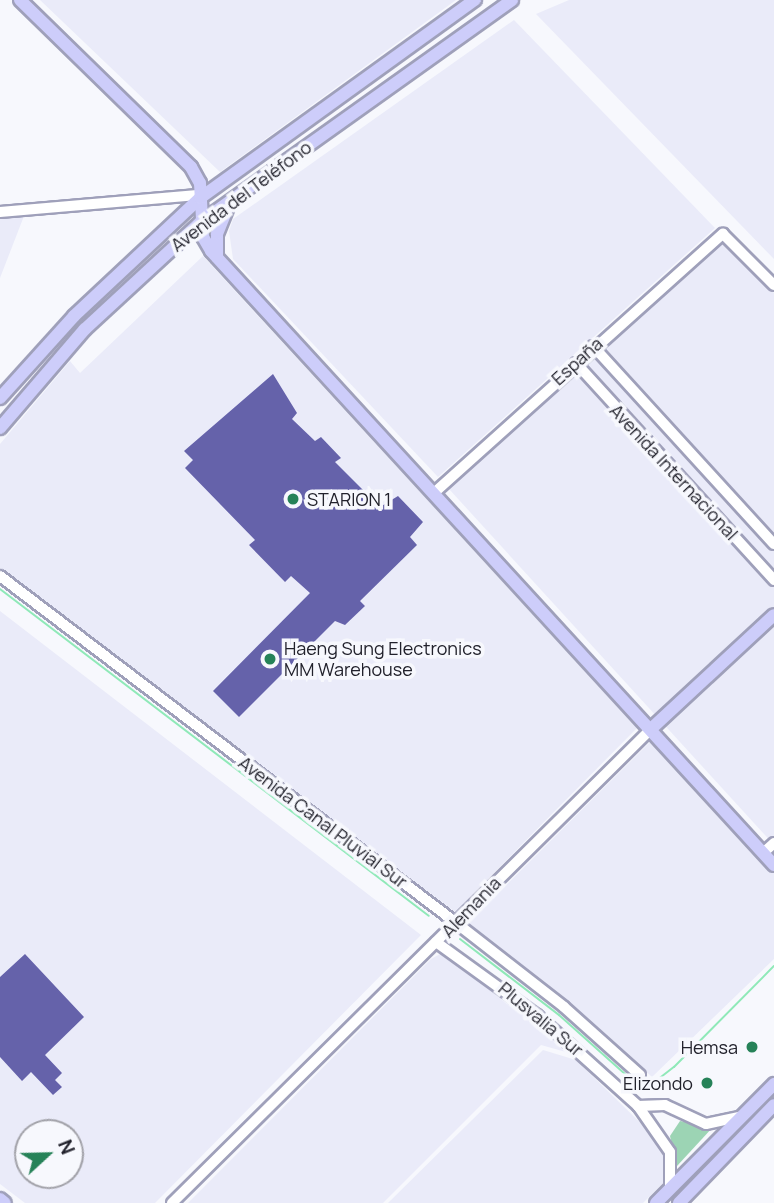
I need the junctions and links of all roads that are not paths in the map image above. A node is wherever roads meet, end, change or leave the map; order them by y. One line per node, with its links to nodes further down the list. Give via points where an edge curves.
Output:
1 (20, 0): 4 (main road, via 191,167)
2 (475, 0): 4 (main road, Avenida del Teléfono)
3 (512, 0): 5 (main road, Avenida del Teléfono)
4 (200, 197): 6 (street); 7 (main road); 12 (main road, Avenida del Teléfono, via 74,316)
5 (232, 199): 7 (main road, Avenida del Teléfono); 8 (main road, via 220,221)
6 (0, 212)
7 (201, 222): 8 (main road, via 205,244); 13 (main road, Avenida del Teléfono, via 85,329)
8 (216, 257): 14 (main road)
9 (774, 285): 10 (street, España, via 723,234)
10 (593, 346): 11 (street, España); 15 (street, Avenida Internacional)
11 (576, 363): 14 (street, España); 17 (street, Avenida Internacional)
12 (0, 398)
13 (0, 428)
14 (435, 492): 19 (main road)
15 (774, 544)
16 (0, 576): 23 (street, Avenida Canal Pluvial Sur)
17 (774, 580)
18 (774, 615): 19 (main road, Alemania)
19 (652, 728): 21 (main road); 23 (street, Alemania)
20 (774, 843): 21 (street)
21 (763, 853): 22 (main road)
22 (774, 865)
23 (455, 922): 24 (street, Alemania); 25 (street, Avenida Canal Pluvial Sur, via 564,1007)
24 (436, 942): 28 (street, Plusvalia Sur, via 484,972 547,1023); 33 (street, Alemania)
25 (640, 1075)
26 (774, 1084): 29 (main road)
27 (774, 1105): 35 (main road)
28 (638, 1106): 29 (street, via 659,1104 706,1124); 30 (street, Plusvalia Sur, via 670,1152)
29 (742, 1117): 30 (main road)
30 (670, 1189): 34 (main road)
31 (0, 1199): 32 (main road)
32 (5, 1203)
33 (172, 1203)
34 (656, 1203)
35 (679, 1203)

